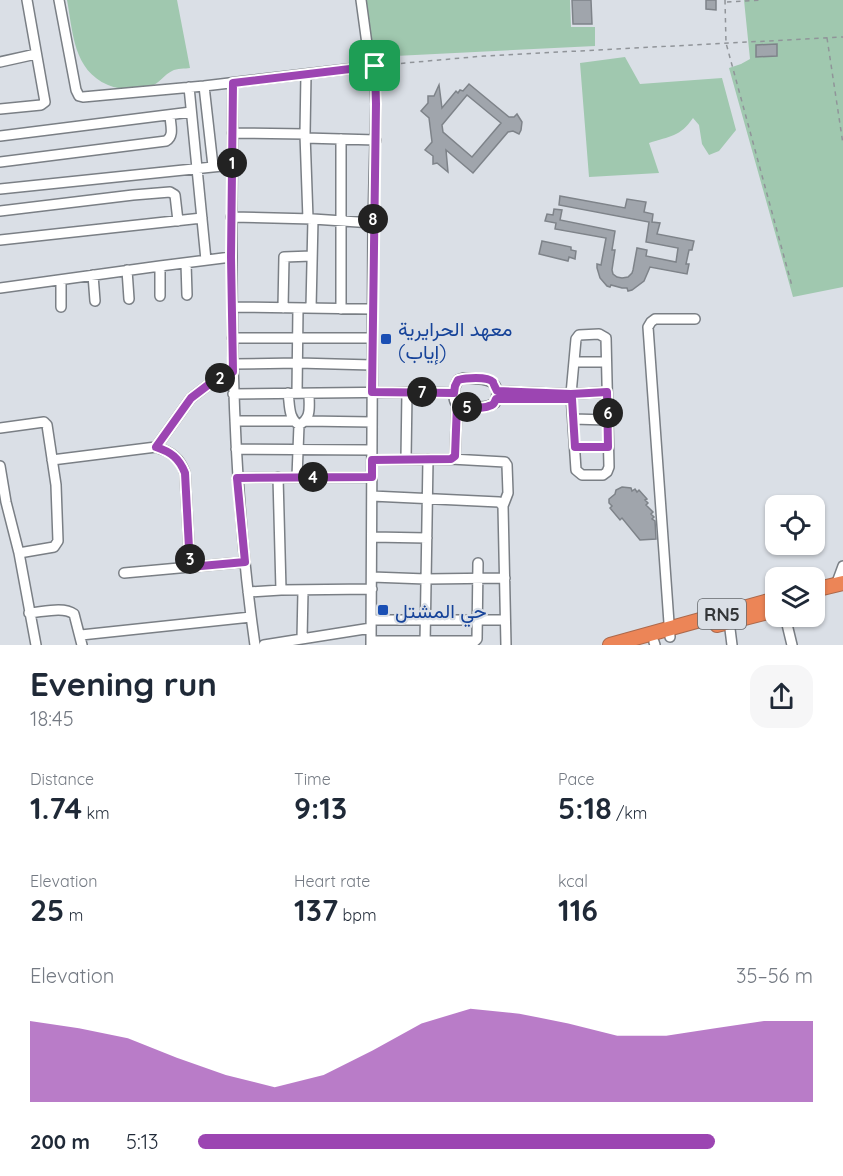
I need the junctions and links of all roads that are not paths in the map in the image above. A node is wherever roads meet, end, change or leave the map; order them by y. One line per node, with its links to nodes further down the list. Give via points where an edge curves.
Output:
1 (27, 0): 4 (street)
2 (59, 0): 10 (street, via 79,96)
3 (361, 0): 6 (street, via 367,44)
4 (36, 54): 5 (street); 11 (street, via 45,103)
5 (0, 62)
6 (375, 66): 7 (street); 18 (street)
7 (306, 74): 8 (street); 16 (street)
8 (233, 83): 9 (street); 14 (street)
9 (204, 86): 10 (street); 21 (street)
10 (189, 87): 12 (street)
11 (0, 109)
12 (191, 112): 13 (street); 22 (street)
13 (170, 115): 15 (street); 19 (street, via 171,134 166,141)
14 (232, 133): 16 (street); 20 (street)
15 (0, 136)
16 (305, 136): 17 (street); 27 (street)
17 (341, 139): 18 (street); 29 (street)
18 (376, 140): 30 (street)
19 (0, 162)
20 (232, 165): 21 (street); 25 (street)
21 (213, 166): 22 (street)
22 (196, 169): 23 (street); 26 (street)
23 (0, 189)
24 (0, 211): 28 (street, via 170,192 176,195)
25 (231, 217): 27 (street); 33 (street)
26 (202, 218): 28 (street); 34 (street)
27 (311, 219): 29 (street); 32 (street)
28 (178, 221): 31 (street)
29 (341, 221): 30 (street); 50 (street)
30 (373, 222): 51 (street)
31 (0, 240)
32 (312, 256): 47 (street, via 284,257); 49 (street)
33 (231, 257): 34 (street); 46 (street)
34 (207, 260): 35 (street)
35 (186, 263): 36 (street); 41 (street)
36 (160, 266): 37 (street); 42 (street)
37 (127, 270): 38 (street); 43 (street)
38 (93, 275): 39 (street); 44 (street)
39 (62, 280): 40 (street); 45 (street)
40 (0, 288)
41 (187, 295)
42 (160, 296)
43 (129, 299)
44 (95, 301)
45 (62, 307)
46 (232, 308): 47 (street); 54 (street)
47 (283, 308): 48 (street)
48 (298, 308): 49 (street); 53 (street)
49 (311, 308): 50 (street)
50 (341, 309): 51 (street)
51 (373, 309): 55 (street)
52 (695, 319): 126 (street, via 655,319 648,327)
53 (298, 337): 54 (street); 55 (street); 58 (street)
54 (232, 338): 60 (street)
55 (372, 338): 59 (street)
56 (574, 362): 57 (street); 57 (street, via 577,337 598,334 606,338); 69 (street)
57 (606, 362): 63 (street)
58 (298, 363): 59 (street); 60 (street); 64 (street)
59 (372, 365): 61 (street)
60 (233, 368): 67 (street); 77 (street, via 191,398)
61 (372, 392): 62 (street); 65 (street); 75 (street)
62 (407, 392): 66 (street); 83 (street)
63 (607, 392): 69 (street); 72 (street)
64 (293, 393): 65 (street); 67 (street); 74 (street, via 291,416)
65 (309, 393): 74 (street, via 309,416)
66 (454, 393): 68 (street, via 458,380 487,379 493,382); 70 (street)
67 (233, 394): 73 (street)
68 (497, 395): 69 (street); 70 (street, via 495,403 488,407)
69 (571, 396): 71 (street)
70 (457, 404): 85 (street, via 456,448)
71 (573, 419): 72 (street); 78 (street)
72 (608, 420): 79 (street)
73 (235, 421): 74 (street); 80 (street)
74 (300, 422): 75 (street); 81 (street)
75 (372, 422): 82 (street)
76 (0, 428): 86 (street, via 46,423)
77 (156, 447): 86 (street); 103 (street, via 177,458 185,473)
78 (575, 447): 79 (street); 79 (street, via 576,470 582,475 603,475 609,467)
79 (608, 447)
80 (236, 449): 81 (street); 92 (street)
81 (298, 450): 82 (street); 90 (street)
82 (372, 450): 87 (street)
83 (406, 459): 84 (street); 87 (street)
84 (428, 459): 85 (street); 94 (street)
85 (451, 459): 96 (street, via 505,462 508,493)
86 (52, 460): 99 (street, via 57,544)
87 (372, 460): 91 (street)
88 (0, 466): 95 (street)
89 (279, 477): 90 (street); 92 (street); 112 (street)
90 (297, 477): 91 (street)
91 (372, 477): 93 (street)
92 (237, 478): 100 (street)
93 (372, 496): 94 (street); 97 (street)
94 (428, 498): 96 (street, via 499,502); 98 (street)
95 (3, 503): 99 (street)
96 (503, 506): 108 (street)
97 (372, 537): 98 (street); 105 (street)
98 (427, 538): 106 (street)
99 (19, 553): 117 (street)
100 (245, 562): 103 (street); 114 (street)
101 (478, 563): 107 (street)
102 (843, 566): 109 (street)
103 (190, 567): 104 (street)
104 (124, 573)
105 (372, 577): 106 (street); 111 (street)
106 (426, 579): 107 (street); 120 (street)
107 (478, 579): 108 (street); 121 (street)
108 (505, 579): 122 (street)
109 (841, 586): 110 (highway); 115 (highway)
110 (825, 588)
111 (372, 589): 113 (street); 124 (street)
112 (281, 590): 113 (street); 114 (street)
113 (303, 591): 128 (street)
114 (248, 592): 119 (street)
115 (825, 594)
116 (765, 603): 126 (highway, RN5)
117 (29, 613): 127 (street, via 70,611); 132 (street)
118 (765, 613): 123 (highway, RN5)
119 (251, 617): 127 (street); 134 (street)
120 (425, 619): 121 (street); 124 (street); 130 (street)
121 (478, 620): 122 (street); 130 (street, via 475,641)
122 (505, 620): 136 (street)
123 (729, 621): 126 (highway, RN5); 138 (street)
124 (371, 624): 128 (street); 129 (street)
125 (788, 627): 139 (street)
126 (670, 633): 131 (highway, RN5); 137 (highway, RN5)
127 (81, 635): 133 (street)
128 (302, 639): 135 (street)
129 (371, 643): 130 (street)
130 (425, 643)
131 (650, 644)
132 (36, 645)
133 (82, 645)
134 (255, 645)
135 (264, 645)
136 (506, 645)
137 (610, 645)
138 (732, 645)
139 (792, 645)

